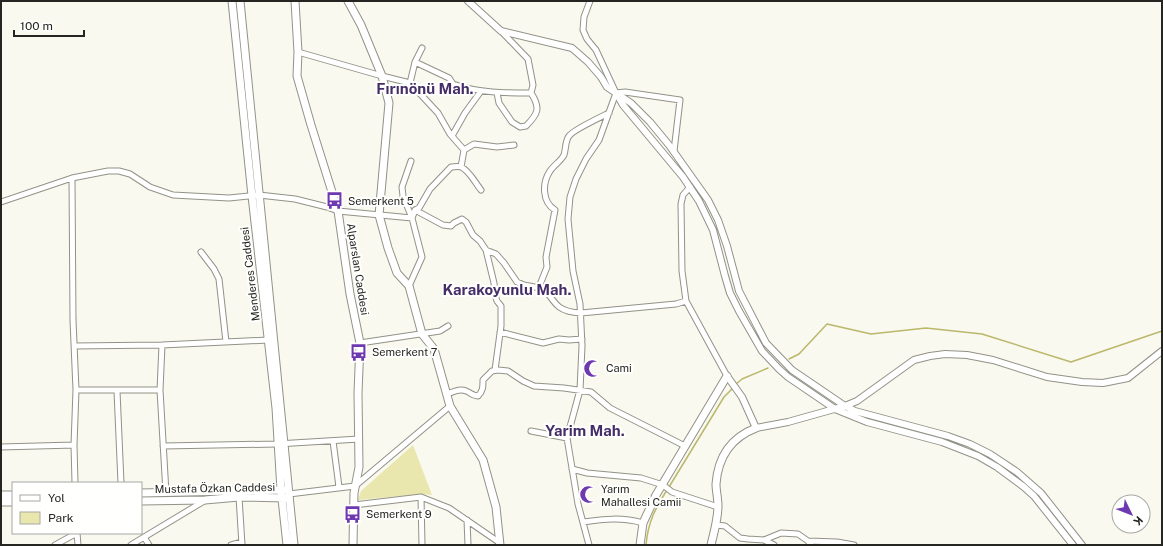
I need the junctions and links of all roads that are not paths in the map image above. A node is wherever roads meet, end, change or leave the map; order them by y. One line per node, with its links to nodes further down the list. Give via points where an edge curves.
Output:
1 (232, 1): 28 (main road, Menderes Caddesi)
2 (240, 1): 27 (main road, Menderes Caddesi)
3 (295, 1): 9 (main road, Alparslan Caddesi)
4 (348, 1): 11 (main road, via 361,24)
5 (468, 1): 7 (street)
6 (590, 1): 16 (street, via 582,30 596,50)
7 (501, 31): 14 (street, via 528,59); 16 (street, via 572,48 588,62 606,87)
8 (422, 48): 10 (street)
9 (298, 52): 11 (street); 31 (main road, Alparslan Caddesi, via 297,76)
10 (414, 62): 12 (street); 13 (street, via 449,78 453,84)
11 (382, 76): 12 (street); 32 (main road, via 389,103)
12 (410, 82): 18 (street, via 438,113)
13 (481, 91): 15 (street); 18 (street)
14 (532, 92): 15 (street); 15 (street, via 537,101 537,113 526,126 520,127 512,122 499,104)
15 (497, 93)
16 (616, 93): 17 (street); 21 (street, via 631,103 650,122); 21 (street, via 680,100); 25 (street)
17 (609, 113): 37 (street, via 569,136 564,155 549,172 544,189 549,207 554,210 546,257 547,267); 39 (street, via 599,140 586,159 570,197 568,219 572,263)
18 (452, 136): 20 (street)
19 (514, 145): 20 (street, via 497,147 474,144)
20 (464, 150): 23 (street)
21 (674, 151): 58 (street, via 708,200 718,220 739,291 766,343 792,370)
22 (411, 160): 33 (street, via 402,187)
23 (460, 166): 26 (street, via 469,172); 30 (street, via 451,168 430,190 420,208)
24 (72, 178): 28 (street, via 119,171 173,195 229,198); 29 (street); 48 (street)
25 (690, 187): 38 (street, via 681,204 682,271); 59 (street, via 713,230 730,293 758,345 788,377)
26 (481, 190)
27 (259, 195): 28 (street); 31 (street, via 295,199); 65 (main road, Menderes Caddesi)
28 (252, 196): 44 (main road, Menderes Caddesi)
29 (1, 202)
30 (415, 210): 33 (street); 34 (street, via 442,225 451,226 462,219)
31 (338, 211): 32 (street); 46 (main road, Alparslan Caddesi)
32 (379, 215): 33 (street); 36 (main road, via 397,273)
33 (412, 218): 36 (street, via 422,257)
34 (486, 250): 37 (street, via 496,254 517,282); 41 (street, via 495,295 501,306)
35 (201, 252): 45 (street, via 219,279)
36 (409, 286): 42 (main road)
37 (540, 287): 39 (street, via 546,289 552,300 568,312)
38 (686, 301): 39 (street); 51 (street)
39 (581, 313): 43 (street)
40 (448, 326): 42 (street, via 440,331)
41 (500, 332): 43 (street, via 542,343 559,339); 50 (street)
42 (422, 334): 46 (street); 56 (main road, via 434,349)
43 (582, 339): 54 (street)
44 (268, 340): 45 (street); 65 (main road, Menderes Caddesi)
45 (226, 342): 47 (street)
46 (360, 343): 63 (main road, Alparslan Caddesi)
47 (162, 345): 48 (street); 53 (street)
48 (74, 346): 52 (street)
49 (1162, 351): 58 (street, via 1128,378 1102,383 1047,377 993,360 967,355 930,356 914,360 862,398)
50 (495, 370): 54 (street, via 508,371 534,386); 56 (street, via 482,380 482,392 478,396 471,395 466,390)
51 (729, 379): 60 (street, via 742,397); 68 (main road)
52 (76, 390): 55 (street); 66 (street)
53 (160, 390): 55 (street); 67 (street)
54 (580, 390): 62 (street); 68 (street, via 592,392 610,408)
55 (117, 391): 72 (street)
56 (447, 394): 57 (main road)
57 (450, 406): 74 (street); 99 (main road, via 483,460 496,507)
58 (845, 406): 59 (street); 116 (street, via 855,411 948,436 990,454 1017,472 1041,493)
59 (835, 409): 60 (street); 115 (street, via 867,422 942,442 997,466 1034,496)
60 (756, 428): 88 (main road, via 745,432 727,448 718,470)
61 (531, 431): 62 (street)
62 (567, 438): 70 (street)
63 (360, 439): 64 (street); 74 (main road, Alparslan Caddesi)
64 (333, 441): 65 (street); 75 (street)
65 (282, 444): 67 (street); 78 (main road, Menderes Caddesi)
66 (74, 445): 69 (street); 71 (street)
67 (163, 446): 77 (street)
68 (685, 446): 73 (main road)
69 (1, 447)
70 (572, 469): 73 (street, via 587,473 641,478); 90 (street)
71 (75, 482)
72 (121, 482)
73 (663, 485): 88 (street, via 672,492); 91 (main road)
74 (355, 486): 75 (street); 87 (main road, Alparslan Caddesi)
75 (339, 487): 78 (street)
76 (142, 493): 77 (main road, Mustafa Özkan Caddesi)
77 (166, 493): 78 (main road, Mustafa Özkan Caddesi)
78 (286, 494): 81 (main road, Mustafa Özkan Caddesi); 105 (main road, Menderes Caddesi); 106 (main road, Menderes Caddesi)
79 (1, 495): 80 (main road)
80 (12, 495)
81 (239, 497): 83 (main road, Mustafa Özkan Caddesi); 97 (street)
82 (420, 497): 87 (street); 89 (street, via 449,508); 108 (street)
83 (205, 500): 84 (main road, Mustafa Özkan Caddesi); 95 (street)
84 (142, 501)
85 (1, 502): 86 (main road)
86 (12, 502)
87 (354, 505): 107 (main road, Alparslan Caddesi)
88 (718, 507): 92 (main road)
89 (467, 520): 99 (street); 109 (street)
90 (583, 522): 91 (street, via 619,518); 110 (street)
91 (643, 523): 111 (main road)
92 (716, 526): 96 (street, via 725,526 740,538); 112 (main road)
93 (75, 534): 100 (street)
94 (77, 534): 101 (street)
95 (144, 537): 102 (street); 103 (street)
96 (764, 540): 98 (street, via 780,533 798,534); 113 (street)
97 (242, 543): 104 (street)
98 (810, 543): 114 (street, via 837,542)
99 (500, 544)
100 (55, 545)
101 (78, 545)
102 (131, 545)
103 (149, 545)
104 (231, 545)
105 (287, 545)
106 (294, 545)
107 (353, 545)
108 (422, 545)
109 (468, 545)
110 (589, 545)
111 (640, 545)
112 (711, 545)
113 (774, 545)
114 (854, 545)
115 (1073, 545)
116 (1082, 545)

